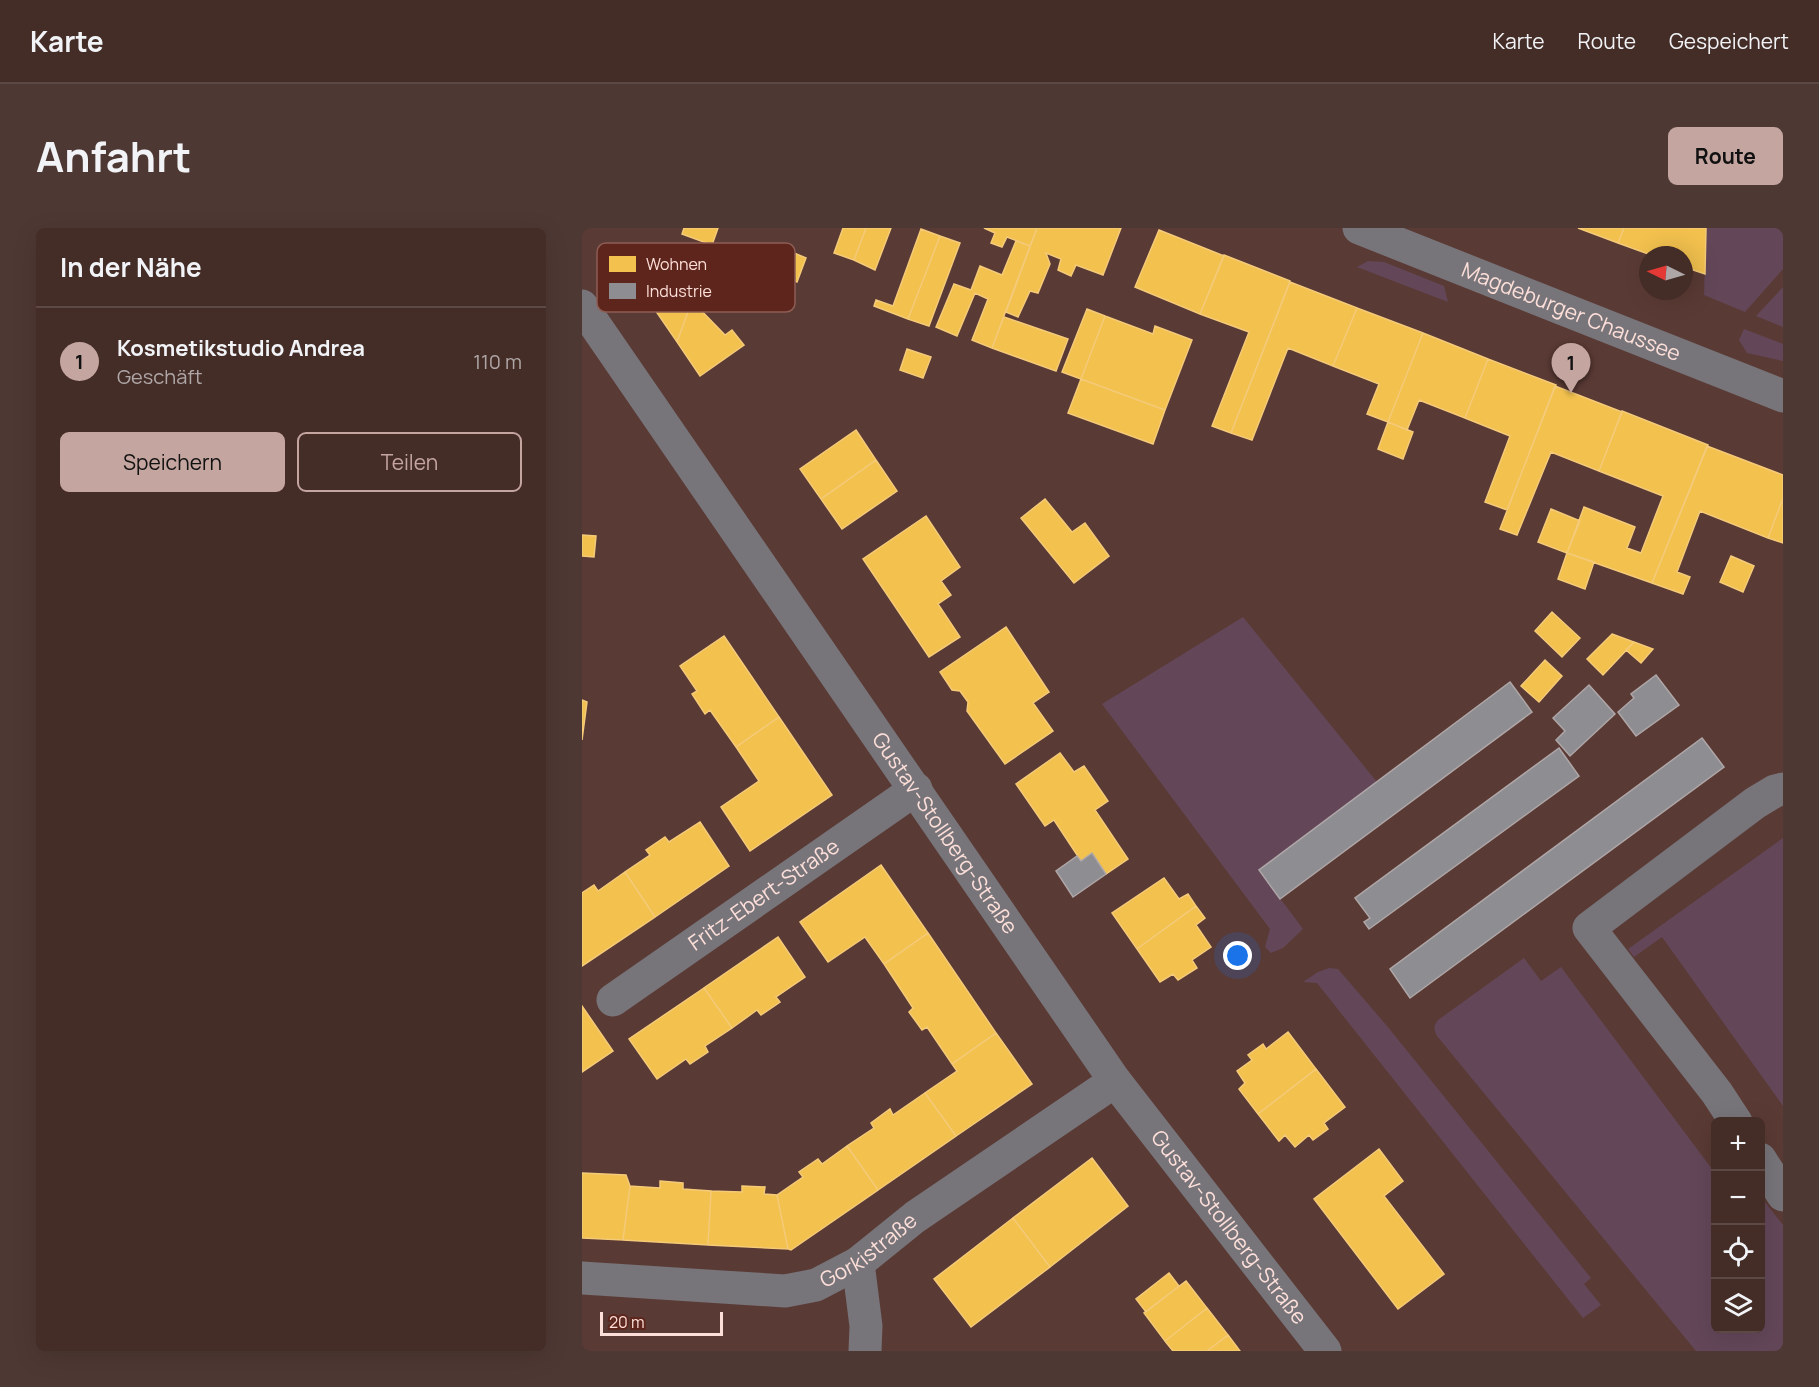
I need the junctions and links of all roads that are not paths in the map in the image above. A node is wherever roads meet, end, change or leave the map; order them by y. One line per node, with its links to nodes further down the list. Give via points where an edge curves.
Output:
1 (1359, 228): 3 (street, Magdeburger Chaussee)
2 (582, 306): 4 (street, Gustav-Stollberg-Straße)
3 (1783, 396)
4 (916, 789): 6 (street, Fritz-Ebert-Straße); 7 (street, Gustav-Stollberg-Straße)
5 (1783, 789): 8 (street, via 1755,803 1589,928)
6 (614, 999)
7 (1115, 1081): 11 (street, Gorkistraße, via 915,1217); 14 (street, Gustav-Stollberg-Straße)
8 (1733, 1117)
9 (1765, 1166): 10 (street)
10 (1783, 1195)
11 (858, 1263): 12 (street, Gorkistraße, via 816,1285 785,1291); 13 (street, via 866,1326)
12 (582, 1278)
13 (864, 1351)
14 (1325, 1351)

